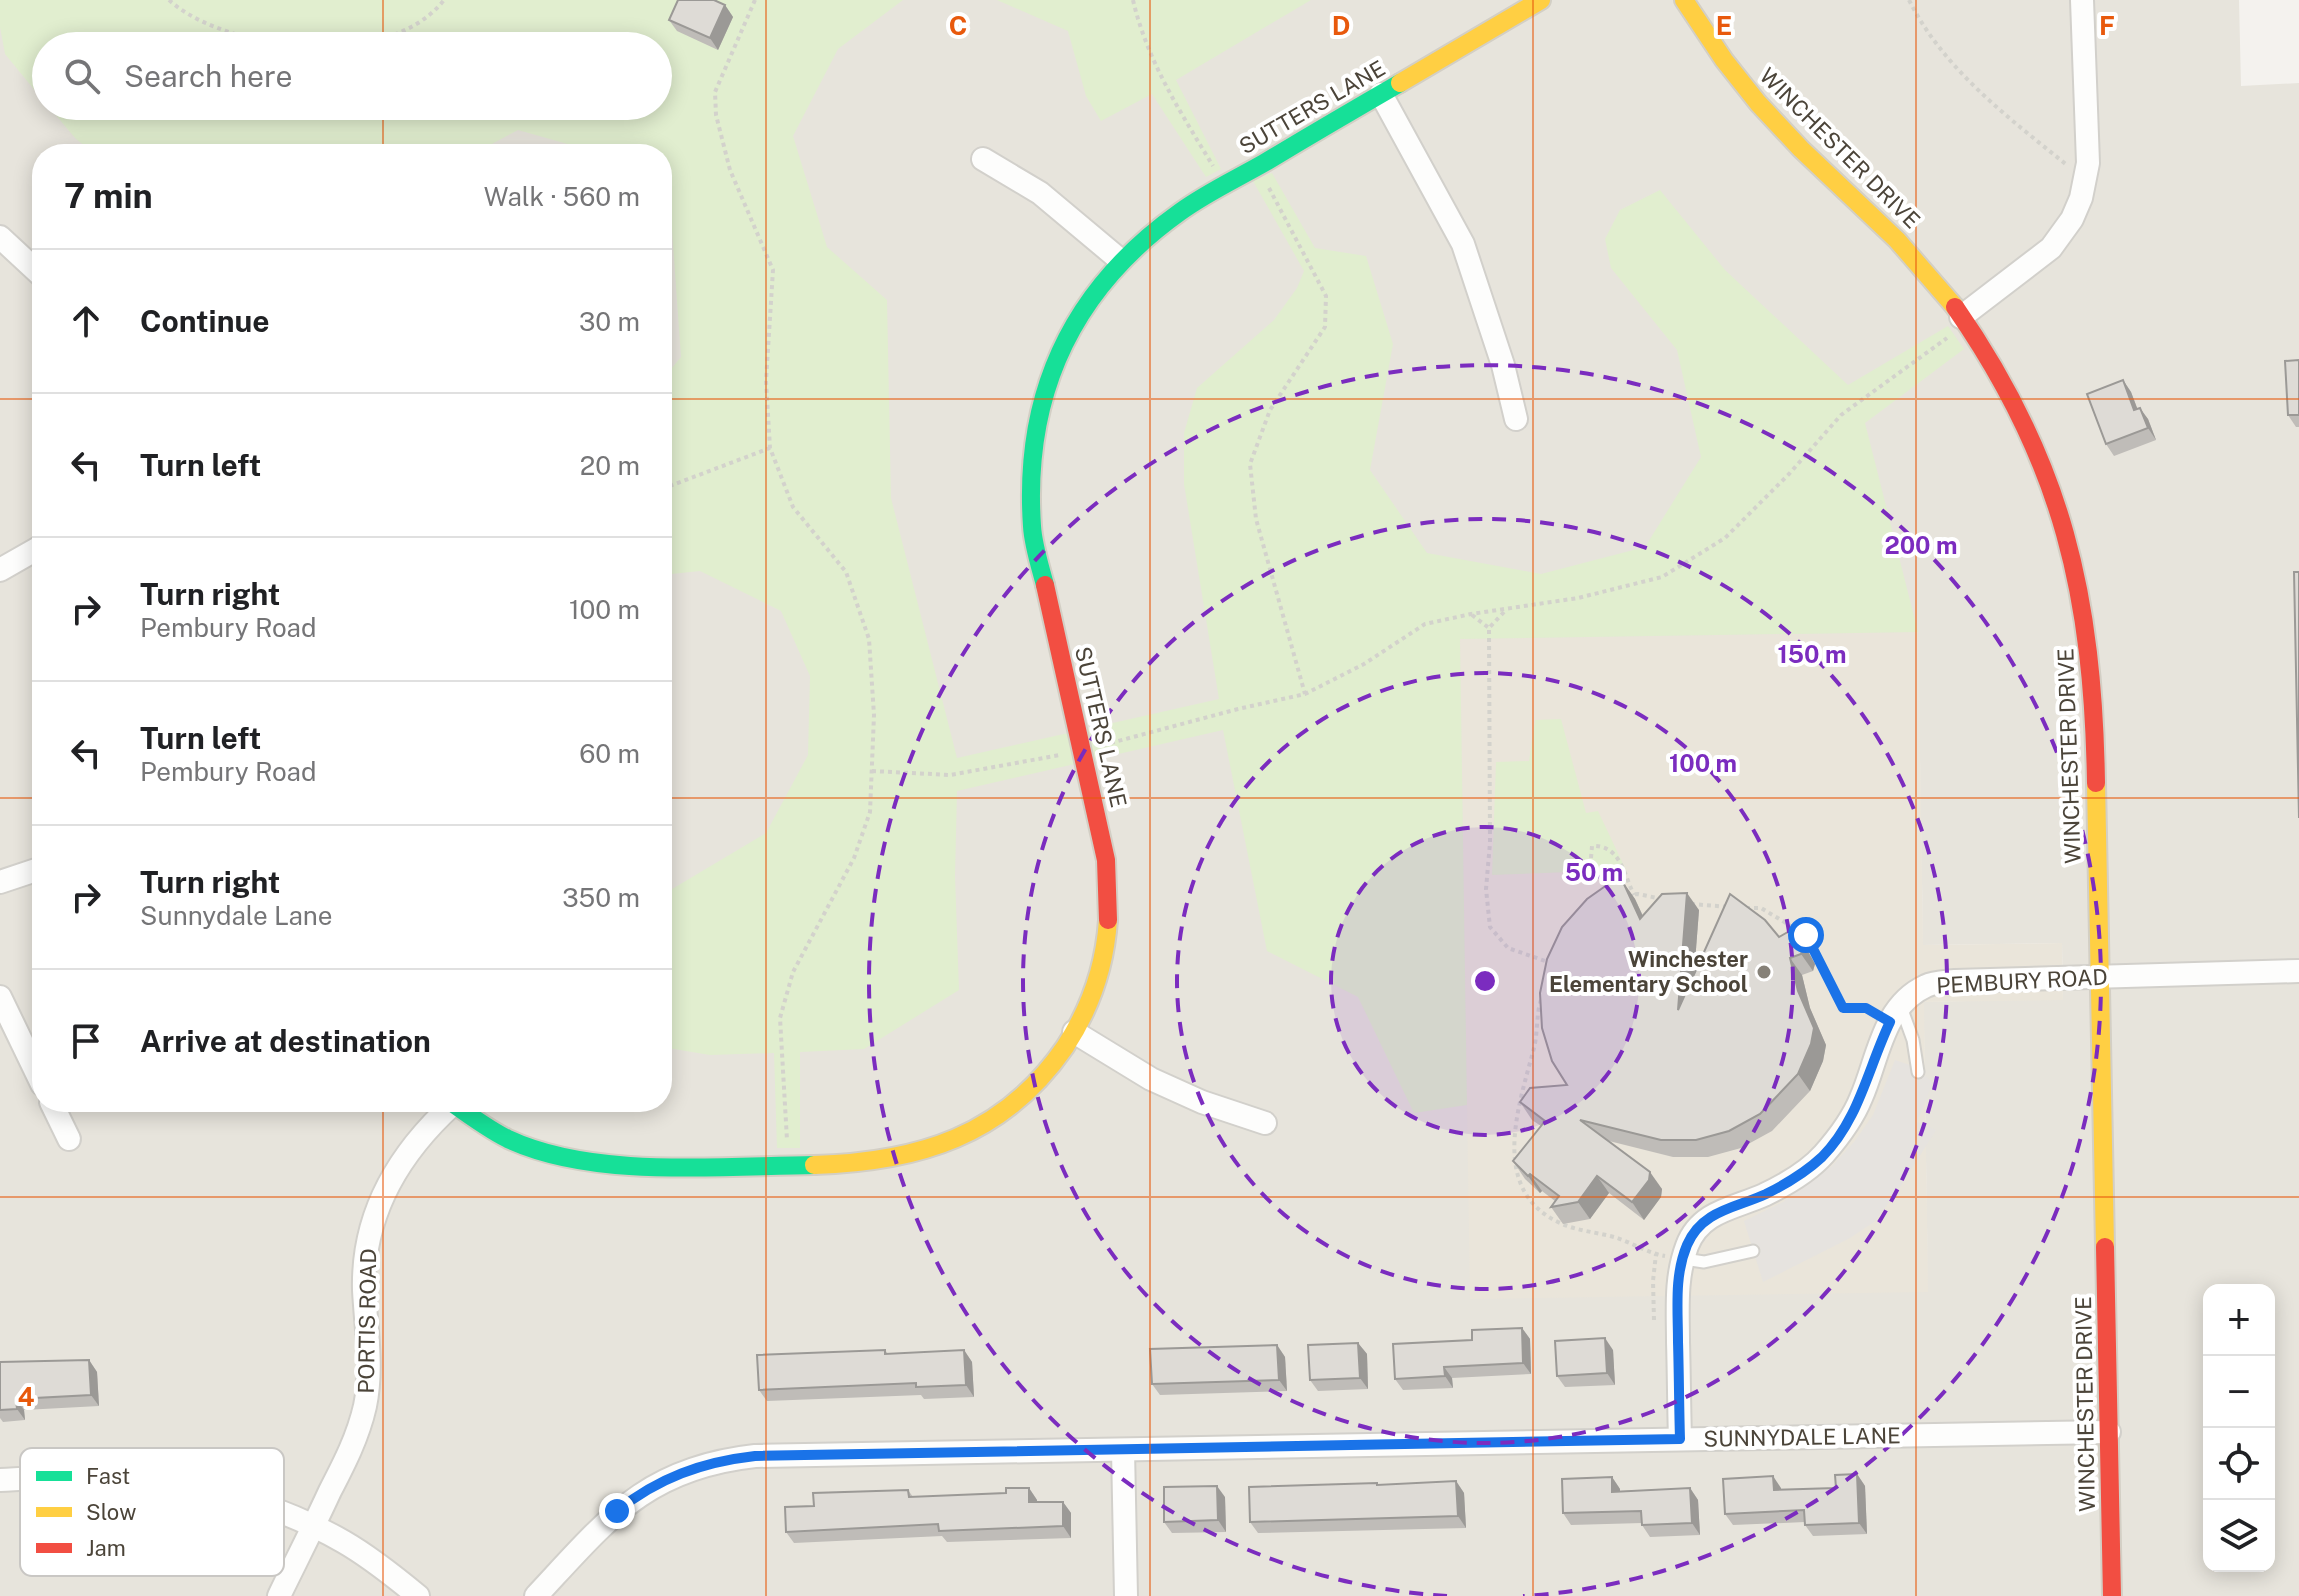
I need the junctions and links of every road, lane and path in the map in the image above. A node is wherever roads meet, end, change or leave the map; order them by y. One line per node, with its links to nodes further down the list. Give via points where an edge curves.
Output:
1 (169, 0): 9 (path)
2 (444, 0): 10 (path, via 431,17)
3 (755, 0): 20 (path, via 715,92 730,170 773,270 766,381)
4 (1133, 0): 13 (path, via 1168,93 1215,170)
5 (1541, 0): 11 (street, SUTTERS LANE)
6 (1684, 0): 18 (street, WINCHESTER DRIVE, via 1741,83 1898,241)
7 (1909, 0): 14 (path, via 1922,26 1984,98)
8 (2082, 0): 14 (street)
9 (231, 32)
10 (400, 32)
11 (1381, 94): 13 (street, SUTTERS LANE); 19 (street, via 1463,244)
12 (983, 159): 16 (street, via 1040,193)
13 (1241, 176): 16 (street, SUTTERS LANE, via 1181,211); 27 (path, via 1263,178 1326,296 1325,327 1270,410 1250,464 1256,519)
14 (2086, 181): 18 (street, via 2072,219 2051,248)
15 (0, 237): 17 (street)
16 (1120, 260): 28 (street, SUTTERS LANE, via 1087,299 1058,352 1038,412 1030,466 1032,529)
17 (32, 267)
18 (1963, 321): 24 (path, via 1841,415 1725,538 1662,577); 39 (street, WINCHESTER DRIVE, via 2034,445 2080,588 2095,706)
19 (1516, 419)
20 (770, 448): 21 (path); 29 (path, via 793,507 846,572 869,639)
21 (672, 485)
22 (32, 552): 23 (street)
23 (0, 570)
24 (1506, 610): 25 (path); 26 (path)
25 (1471, 614): 26 (path); 27 (path, via 1425,624)
26 (1489, 628): 37 (path, via 1490,927 1508,948)
27 (1305, 694): 28 (path)
28 (1081, 750): 29 (path, via 950,775); 43 (street, SUTTERS LANE, via 1110,891 1103,966)
29 (872, 771): 51 (path, via 870,812 854,858 793,972 780,1018)
30 (1591, 858): 33 (path, via 1592,846 1613,850)
31 (32, 871): 32 (street)
32 (0, 882)
33 (1634, 895): 34 (path); 35 (path)
34 (1616, 897)
35 (1665, 899)
36 (1678, 902): 42 (path, via 1761,908 1806,935 1843,1008)
37 (1552, 963)
38 (2299, 971): 39 (street, PEMBURY ROAD)
39 (2101, 977): 42 (street, PEMBURY ROAD, via 1927,985); 56 (street, WINCHESTER DRIVE)
40 (1543, 992): 53 (path, via 1518,1104 1515,1164 1523,1190 1559,1223 1616,1237)
41 (0, 997): 44 (street)
42 (1895, 1014): 45 (lane, via 1913,1040); 54 (street, PEMBURY ROAD, via 1861,1098 1822,1156 1764,1195 1716,1212 1688,1244)
43 (1074, 1032): 49 (street, via 1151,1079); 51 (street, SUTTERS LANE, via 1032,1090 971,1134 876,1162)
44 (32, 1063)
45 (1918, 1072)
46 (56, 1112): 50 (street)
47 (443, 1112): 62 (street, PORTIS ROAD, via 408,1150 376,1210 364,1267 366,1403 354,1443)
48 (464, 1112): 51 (street, SUTTERS LANE, via 517,1144 588,1163)
49 (1265, 1123)
50 (69, 1139)
51 (788, 1165)
52 (1753, 1251): 54 (lane, via 1704,1262)
53 (1656, 1254): 54 (path); 55 (path)
54 (1684, 1259): 57 (street, PEMBURY ROAD, via 1677,1282)
55 (1655, 1332)
56 (2109, 1432): 57 (street, SUNNYDALE LANE); 67 (street, WINCHESTER DRIVE)
57 (1680, 1439): 58 (street, SUNNYDALE LANE)
58 (1123, 1450): 65 (street, SUNNYDALE LANE, via 725,1459 654,1485 626,1504); 66 (street)
59 (20, 1479): 60 (street)
60 (0, 1480)
61 (284, 1514): 62 (street)
62 (313, 1528): 63 (street, PORTIS ROAD); 64 (street, via 344,1542)
63 (279, 1596)
64 (418, 1596)
65 (536, 1596)
66 (1126, 1596)
67 (2112, 1596)

